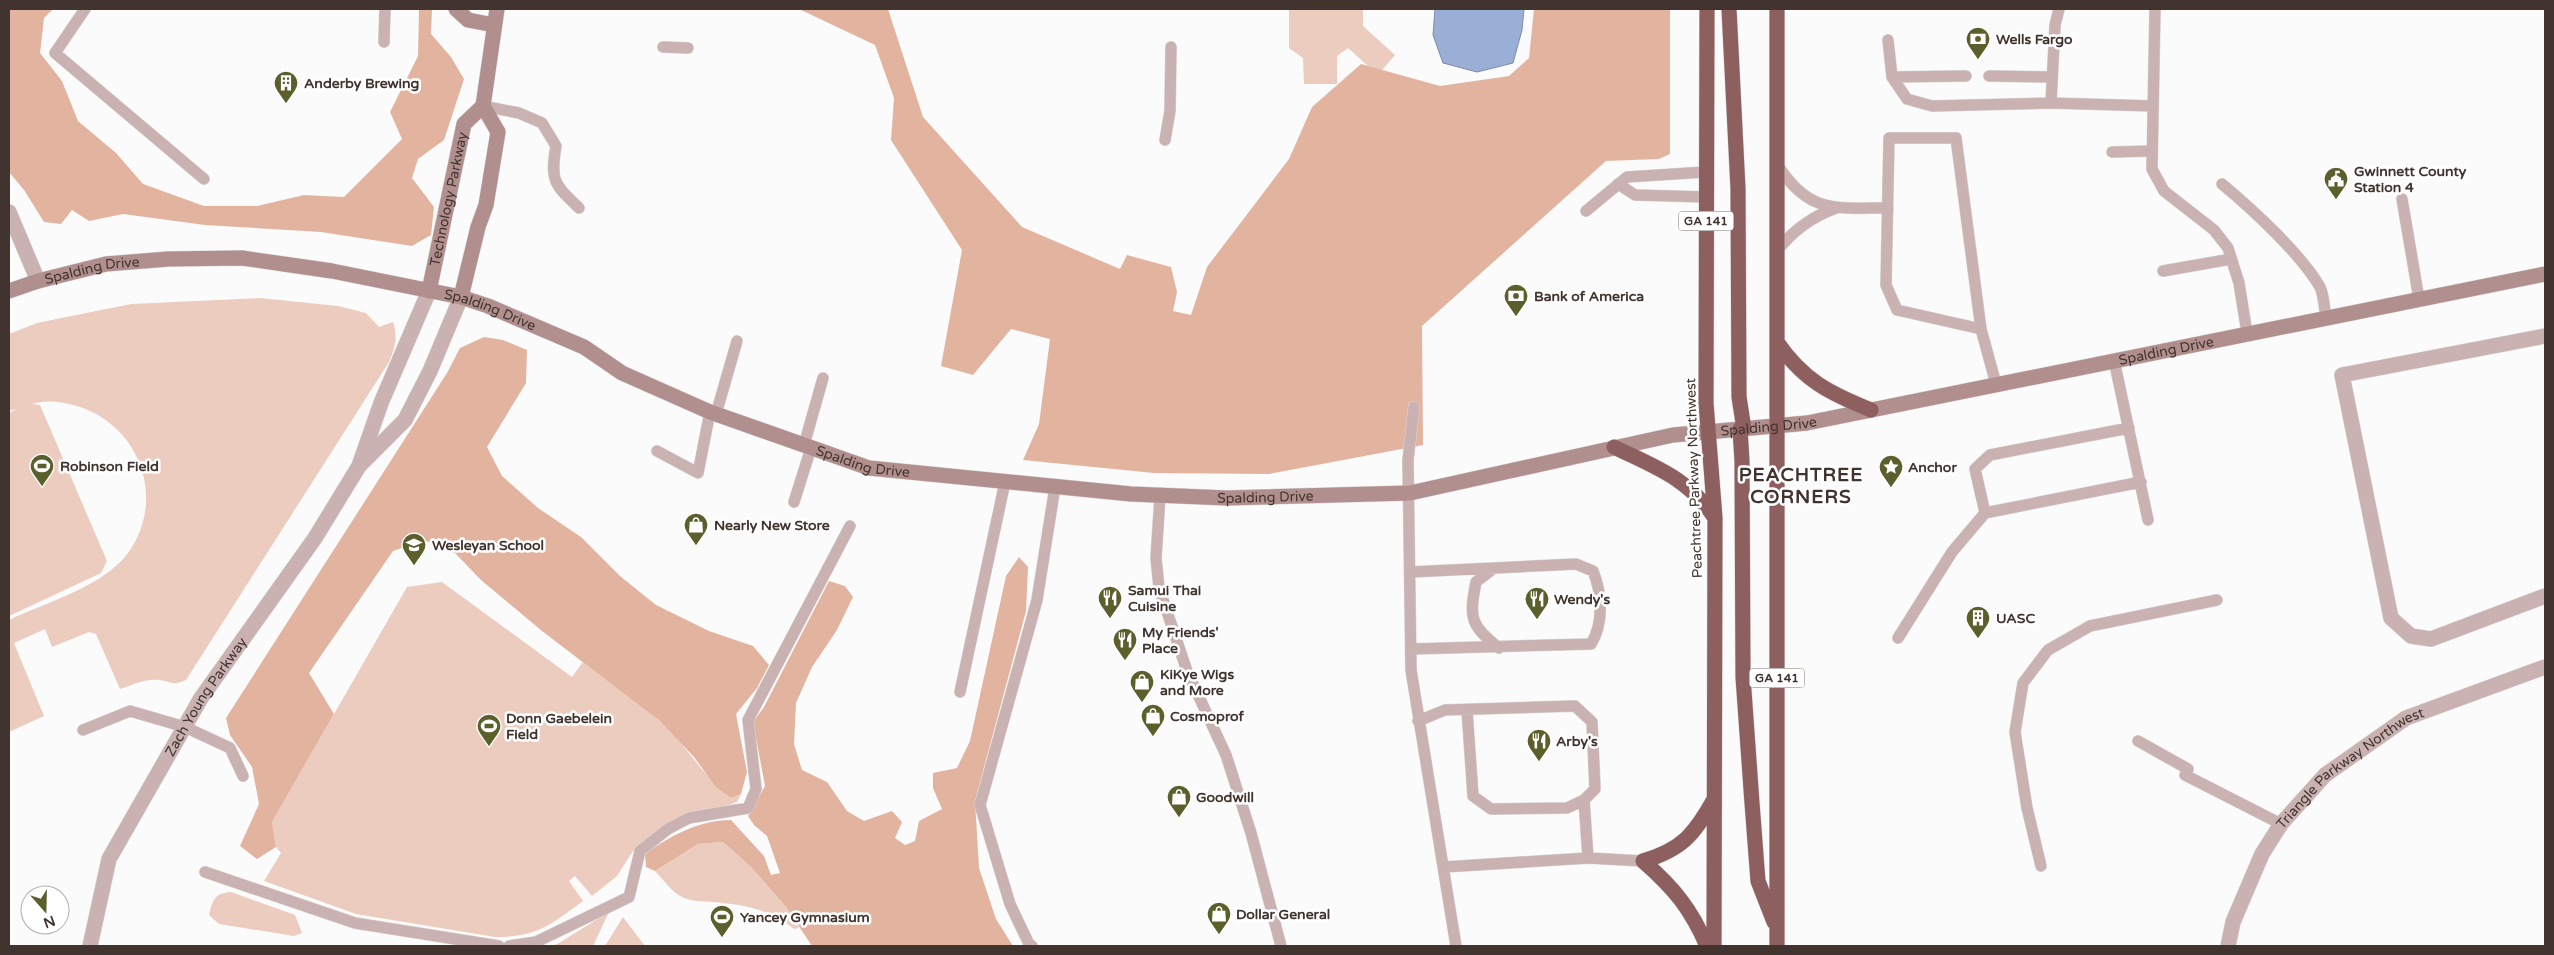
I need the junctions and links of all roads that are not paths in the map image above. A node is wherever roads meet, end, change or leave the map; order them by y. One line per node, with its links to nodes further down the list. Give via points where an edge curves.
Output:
1 (85, 9): 30 (lane, via 55,53)
2 (385, 9): 14 (lane)
3 (456, 9): 11 (main road, via 468,20)
4 (497, 9): 11 (main road)
5 (1707, 9): 29 (highway, Peachtree Parkway Northwest / GA 141)
6 (1729, 9): 63 (highway, via 1738,189)
7 (1777, 9): 28 (highway, GA 141)
8 (2050, 9): 12 (lane)
9 (2059, 9): 12 (lane)
10 (2155, 9): 24 (lane)
11 (494, 25): 23 (main road)
12 (2055, 25): 21 (lane)
13 (1888, 40): 20 (lane)
14 (384, 42)
15 (663, 46): 17 (lane)
16 (1171, 47): 25 (lane, via 1170,111)
17 (688, 48)
18 (1966, 76): 20 (lane)
19 (1989, 76): 21 (lane)
20 (1892, 77): 22 (lane, via 1907,99 1932,106)
21 (2052, 77): 22 (lane)
22 (2051, 103): 24 (lane)
23 (484, 104): 35 (lane, via 542,123 556,146 552,166 556,186); 46 (main road, Technology Parkway, via 464,124); 47 (main road, via 498,132 486,205)
24 (2153, 106): 26 (lane)
25 (1165, 140)
26 (2152, 151): 27 (lane); 41 (lane, via 2152,168 2164,191 2214,230 2228,248)
27 (2112, 152)
28 (1777, 164): 36 (lane, via 1801,194); 40 (highway, GA 141)
29 (1705, 172): 31 (lane, via 1627,177); 33 (highway, Peachtree Parkway Northwest / GA 141)
30 (204, 179)
31 (1618, 184): 33 (lane, via 1635,195); 38 (lane)
32 (2222, 184): 49 (lane, via 2249,207 2301,263 2321,289)
33 (1706, 197): 64 (highway, Peachtree Parkway Northwest / GA 141, via 1706,403)
34 (2402, 199): 48 (lane)
35 (579, 208)
36 (1836, 208): 37 (lane); 40 (lane, via 1798,227)
37 (1888, 208): 50 (lane, via 1886,285 1897,310); 50 (lane, via 1889,138 1956,138)
38 (1586, 211)
39 (9, 212): 44 (street)
40 (1777, 251): 54 (highway, GA 141)
41 (2231, 259): 42 (lane); 51 (lane, via 2239,283)
42 (2163, 271)
43 (2545, 274): 48 (main road, Spalding Drive)
44 (38, 281): 45 (main road, Spalding Drive); 46 (main road, Spalding Drive, via 106,264 242,258 332,271)
45 (9, 290)
46 (429, 291): 47 (main road, Spalding Drive); 68 (street, Zach Young Parkway, via 381,403)
47 (461, 298): 60 (main road, Spalding Drive, via 488,306 584,347 622,373); 68 (street, Zach Young Parkway, via 430,371 404,420)
48 (2420, 299): 49 (main road, Spalding Drive)
49 (2326, 318): 51 (main road, Spalding Drive)
50 (1981, 329): 57 (lane)
51 (2247, 333): 55 (main road, Spalding Drive)
52 (2545, 336): 81 (street, via 2342,375 2391,618 2411,636 2431,638)
53 (737, 340): 60 (lane)
54 (1777, 342): 59 (highway, via 1807,378); 61 (highway, GA 141)
55 (2114, 360): 57 (main road, Spalding Drive); 62 (lane)
56 (823, 378): 65 (lane)
57 (1996, 384): 59 (main road, Spalding Drive)
58 (1414, 406): 72 (lane, via 1408,460)
59 (1870, 410): 61 (main road, Spalding Drive)
60 (713, 413): 65 (main road, Spalding Drive); 67 (lane, via 698,473)
61 (1778, 426): 63 (main road, Spalding Drive); 102 (highway, GA 141)
62 (2129, 428): 70 (lane); 75 (lane, via 1990,455 1975,469)
63 (1742, 429): 64 (main road, Spalding Drive); 102 (highway, via 1744,677 1752,803 1758,881)
64 (1709, 432): 66 (main road, Spalding Drive, via 1672,435); 76 (highway, Peachtree Parkway Northwest / GA 141)
65 (807, 446): 69 (main road, Spalding Drive, via 869,468); 74 (lane)
66 (1614, 447): 72 (main road, Spalding Drive); 76 (highway, via 1680,480 1704,502)
67 (657, 451)
68 (359, 466): 90 (street, Zach Young Parkway, via 315,538 201,698)
69 (1005, 482): 71 (main road, Spalding Drive); 87 (lane)
70 (2141, 482): 75 (lane); 77 (lane)
71 (1055, 487): 73 (main road, Spalding Drive); 106 (lane, via 1037,600 980,805 1010,904)
72 (1410, 493): 73 (main road, Spalding Drive, via 1227,498); 80 (lane)
73 (1160, 496): 107 (lane, via 1156,558 1159,588 1187,671 1226,755)
74 (794, 502)
75 (1985, 513): 83 (lane, via 1952,552)
76 (1715, 518): 94 (highway, Peachtree Parkway Northwest / GA 141)
77 (2148, 520)
78 (850, 526): 105 (lane, via 748,720 756,789 748,808 689,818 668,829 640,851 629,897 536,942)
79 (1494, 568): 80 (lane); 84 (lane, via 1476,582 1472,603 1473,619 1479,632); 84 (lane, via 1576,564 1594,570 1600,588 1598,632 1592,644)
80 (1410, 572): 85 (lane)
81 (2545, 596)
82 (2218, 600): 99 (lane, via 2090,626 2048,650 2023,683 2015,732 2027,808)
83 (1898, 638)
84 (1499, 648): 85 (lane)
85 (1411, 649): 89 (lane)
86 (2545, 667): 96 (street, Triangle Parkway Northwest, via 2406,718 2325,775)
87 (960, 692)
88 (1467, 710): 89 (lane, via 1445,710); 95 (lane, via 1473,796 1491,809 1567,808); 95 (lane, via 1575,706 1592,722 1595,789)
89 (1418, 721): 100 (lane)
90 (184, 727): 91 (lane, via 130,712); 93 (lane, via 230,748); 103 (street, Zach Young Parkway, via 109,859)
91 (82, 730)
92 (2138, 741): 96 (lane)
93 (243, 776)
94 (1714, 799): 98 (highway, via 1690,837 1675,850); 110 (highway, Peachtree Parkway Northwest / GA 141)
95 (1584, 800): 97 (lane)
96 (2281, 824): 112 (street, Triangle Parkway Northwest, via 2262,854 2233,922)
97 (1588, 858): 98 (lane); 100 (lane)
98 (1644, 862): 109 (highway, via 1681,898)
99 (2041, 866)
100 (1444, 867): 108 (lane)
101 (205, 872): 104 (lane, via 355,923)
102 (1777, 930): 111 (highway, GA 141)
103 (90, 946)
104 (499, 946)
105 (509, 946)
106 (1032, 946)
107 (1281, 946)
108 (1456, 946)
109 (1707, 946)
110 (1714, 946)
111 (1777, 946)
112 (2228, 946)

